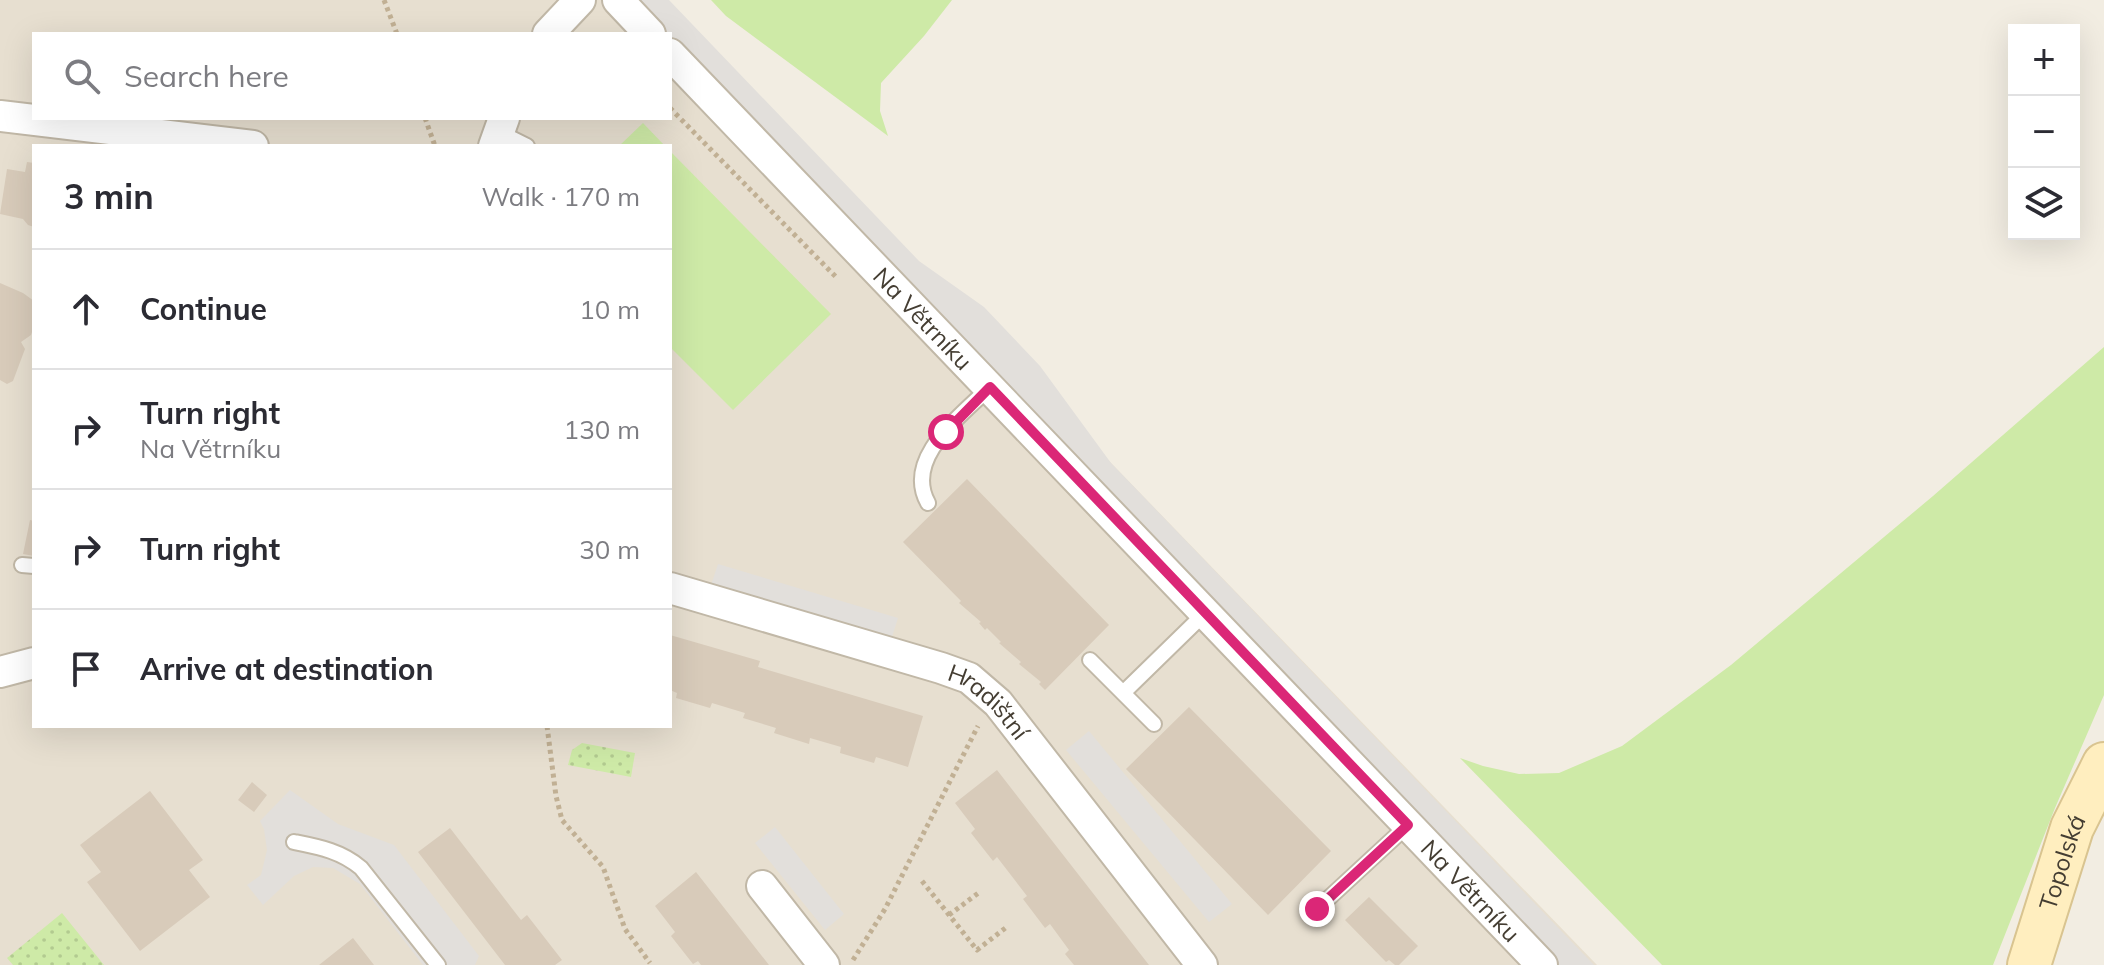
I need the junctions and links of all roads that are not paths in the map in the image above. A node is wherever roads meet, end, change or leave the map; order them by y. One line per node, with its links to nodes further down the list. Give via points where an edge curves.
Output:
1 (580, 0): 3 (street)
2 (618, 0): 4 (street)
3 (550, 32)
4 (648, 32)
5 (672, 56): 12 (street, Na Větrníku)
6 (0, 116): 7 (street)
7 (32, 120)
8 (34, 120): 10 (street)
9 (499, 132): 11 (lane)
10 (236, 144)
11 (523, 144)
12 (990, 387): 13 (lane, via 946,432 924,464 920,484); 15 (street, Na Větrníku)
13 (928, 503)
14 (672, 589): 28 (street, Hradištní, via 969,678 986,691)
15 (1204, 614): 19 (lane); 22 (street, Na Větrníku)
16 (1090, 660): 19 (lane)
17 (32, 664): 18 (street)
18 (0, 672)
19 (1123, 693): 20 (lane)
20 (1154, 724)
21 (2104, 764): 30 (main road, Topolská, via 2072,828)
22 (1408, 825): 25 (lane); 29 (street, Na Větrníku)
23 (294, 842): 26 (lane, via 327,848 361,868)
24 (762, 886): 27 (street)
25 (1317, 909)
26 (438, 965)
27 (824, 965)
28 (1202, 965)
29 (1542, 965)
30 (2029, 965)

